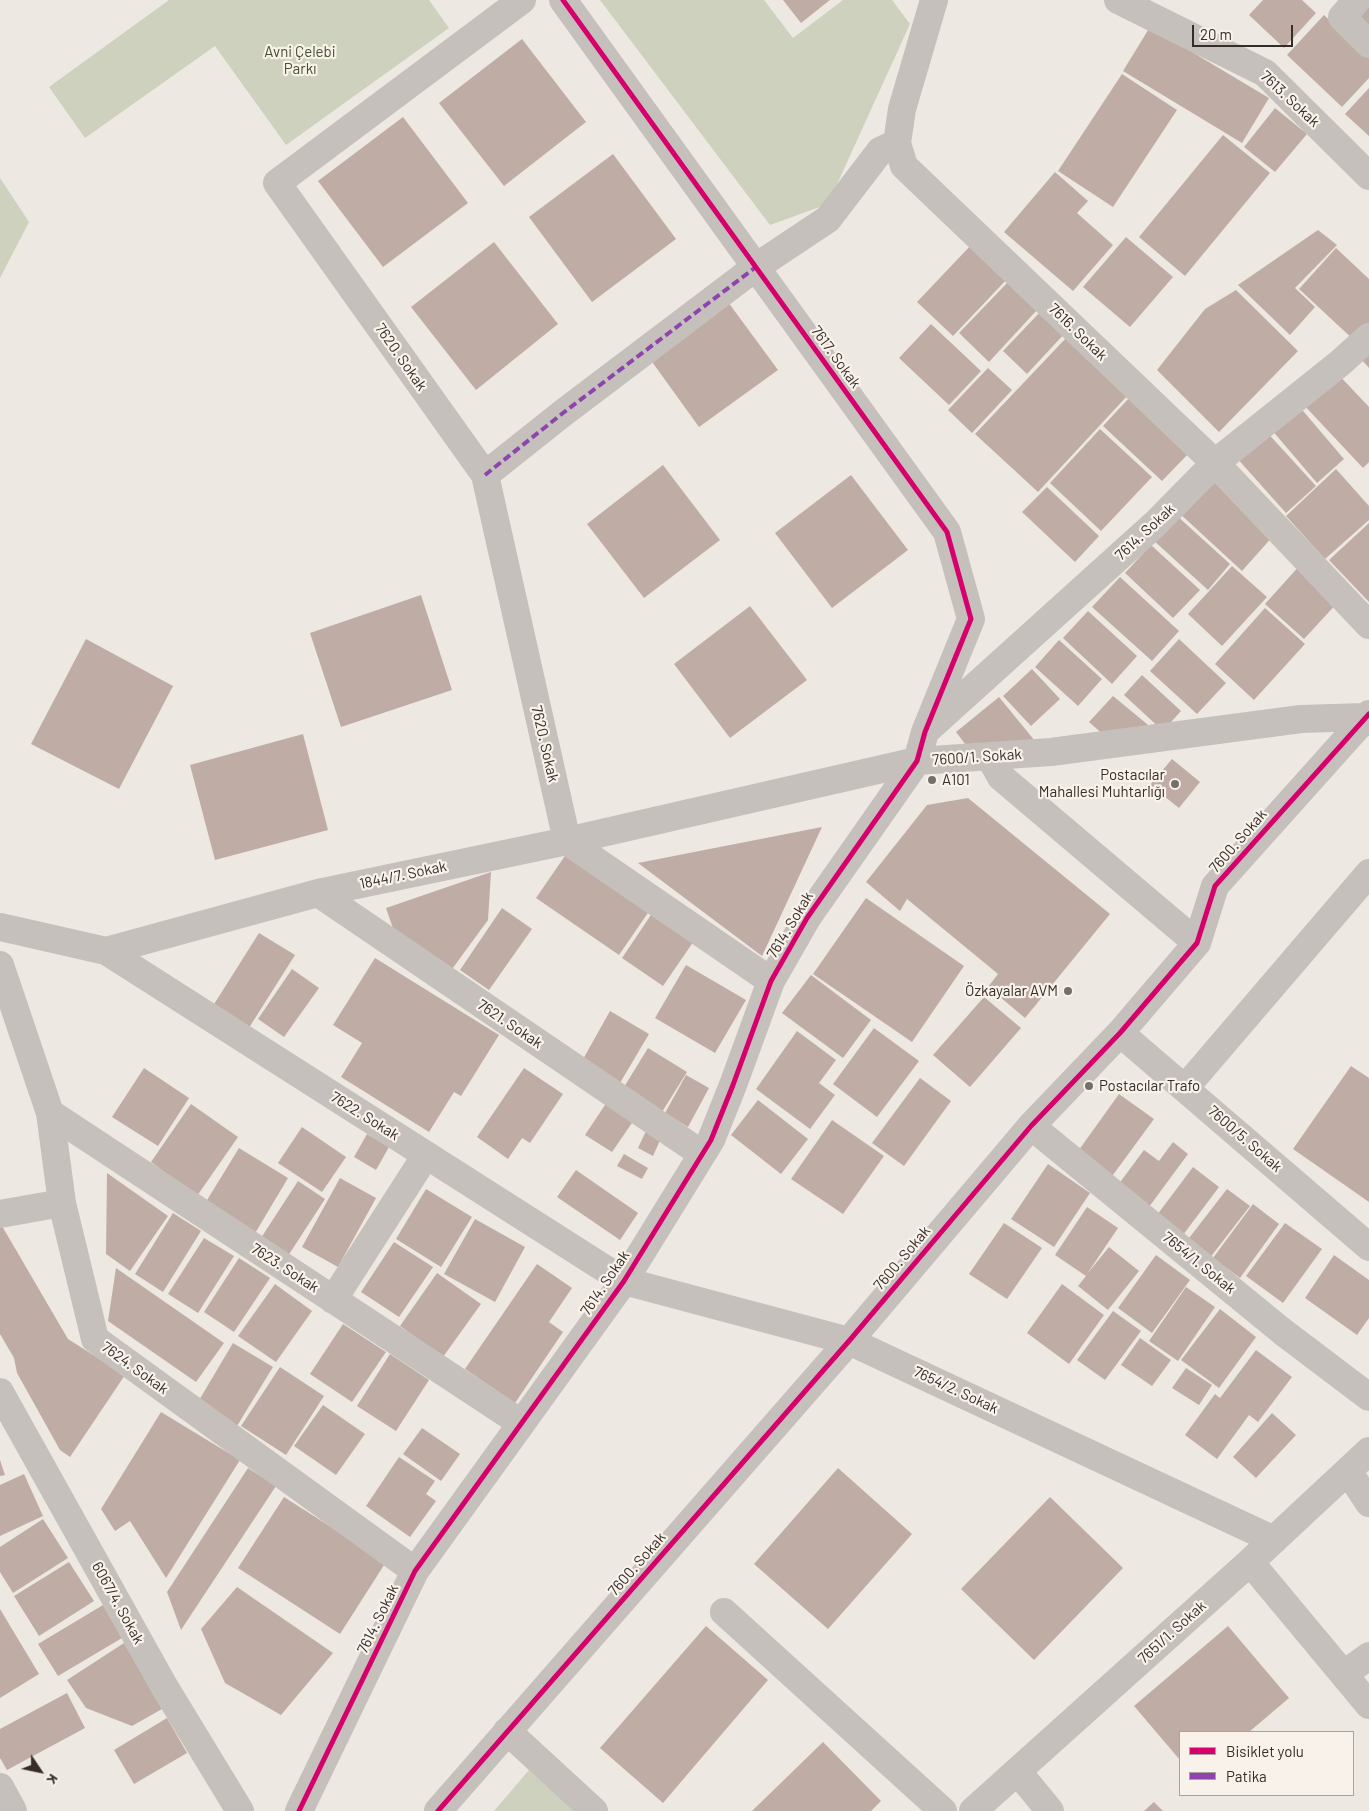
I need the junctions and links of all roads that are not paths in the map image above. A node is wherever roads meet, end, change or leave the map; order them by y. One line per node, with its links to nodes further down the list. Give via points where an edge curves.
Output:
1 (522, 0): 12 (street, 7620. Sokak, via 277,183)
2 (563, 0): 9 (street, 7617. Sokak)
3 (934, 0): 7 (street, 7616. Sokak, via 902,109)
4 (1118, 0): 8 (street, 7613. Sokak, via 1265,73)
5 (1357, 0): 6 (street, via 1342,17)
6 (1369, 44)
7 (897, 143): 9 (street, via 880,151 828,218); 11 (street, 7616. Sokak, via 904,166)
8 (1369, 176)
9 (756, 267): 12 (street); 15 (street, 7617. Sokak, via 948,532 971,619)
10 (1369, 337): 11 (street, 7614. Sokak)
11 (1214, 463): 13 (street, 7616. Sokak); 15 (street, 7614. Sokak, via 1155,524)
12 (485, 475): 18 (street, 7620. Sokak)
13 (1369, 625)
14 (1367, 718): 16 (street, 7600/1. Sokak, via 1301,719 1051,752); 22 (street, 7600. Sokak, via 1216,886)
15 (924, 732): 17 (street, 7617. Sokak)
16 (990, 756): 17 (street, 7600/1. Sokak); 22 (street, via 1002,777)
17 (917, 761): 18 (street, 7600/1. Sokak); 25 (street, 7614. Sokak, via 807,918)
18 (567, 841): 20 (street, 1844/7. Sokak); 25 (street)
19 (1369, 873): 27 (street)
20 (318, 893): 23 (street, 1844/7. Sokak); 31 (street, 7621. Sokak)
21 (0, 927): 23 (street, 1844/7. Sokak)
22 (1197, 943): 26 (street, 7600. Sokak)
23 (106, 951): 30 (street, 7622. Sokak)
24 (0, 965): 28 (street, 7624. Sokak)
25 (771, 980): 31 (street, 7614. Sokak, via 734,1085)
26 (1120, 1033): 27 (street, 7600/5. Sokak); 29 (street, 7600. Sokak)
27 (1185, 1088): 34 (street, 7600/5. Sokak)
28 (50, 1114): 32 (street, 7624. Sokak); 36 (street, 7623. Sokak)
29 (1031, 1126): 37 (street, 7600. Sokak); 39 (street, 7654/1. Sokak)
30 (426, 1154): 35 (street, 7622. Sokak); 36 (street)
31 (702, 1154): 35 (street, 7614. Sokak)
32 (62, 1203): 33 (street); 46 (street, 7624. Sokak, via 95,1338)
33 (0, 1214)
34 (1369, 1247)
35 (624, 1280): 37 (street, 7654/2. Sokak); 40 (street, 7614. Sokak)
36 (333, 1300): 40 (street, 7623. Sokak)
37 (848, 1341): 44 (street, 7654/2. Sokak); 51 (street, 7600. Sokak)
38 (0, 1392): 53 (street, 6067/4. Sokak, via 164,1686)
39 (1369, 1398)
40 (521, 1422): 46 (street, 7614. Sokak)
41 (1369, 1452): 42 (street, 7651/1. Sokak)
42 (1348, 1471): 43 (street); 44 (street, 7651/1. Sokak)
43 (1369, 1503)
44 (1274, 1540): 45 (street, 7651/1. Sokak)
45 (1250, 1562): 49 (street); 52 (street, 7651/1. Sokak)
46 (415, 1571): 54 (street, 7614. Sokak)
47 (724, 1612): 57 (street)
48 (1369, 1656): 49 (street)
49 (1344, 1674): 50 (street)
50 (1369, 1705)
51 (508, 1731): 55 (street, 7600. Sokak); 56 (street)
52 (1018, 1772): 58 (street, 7651/1. Sokak); 59 (street)
53 (240, 1811)
54 (299, 1811)
55 (438, 1811)
56 (594, 1811)
57 (943, 1811)
58 (973, 1811)
59 (1050, 1811)

